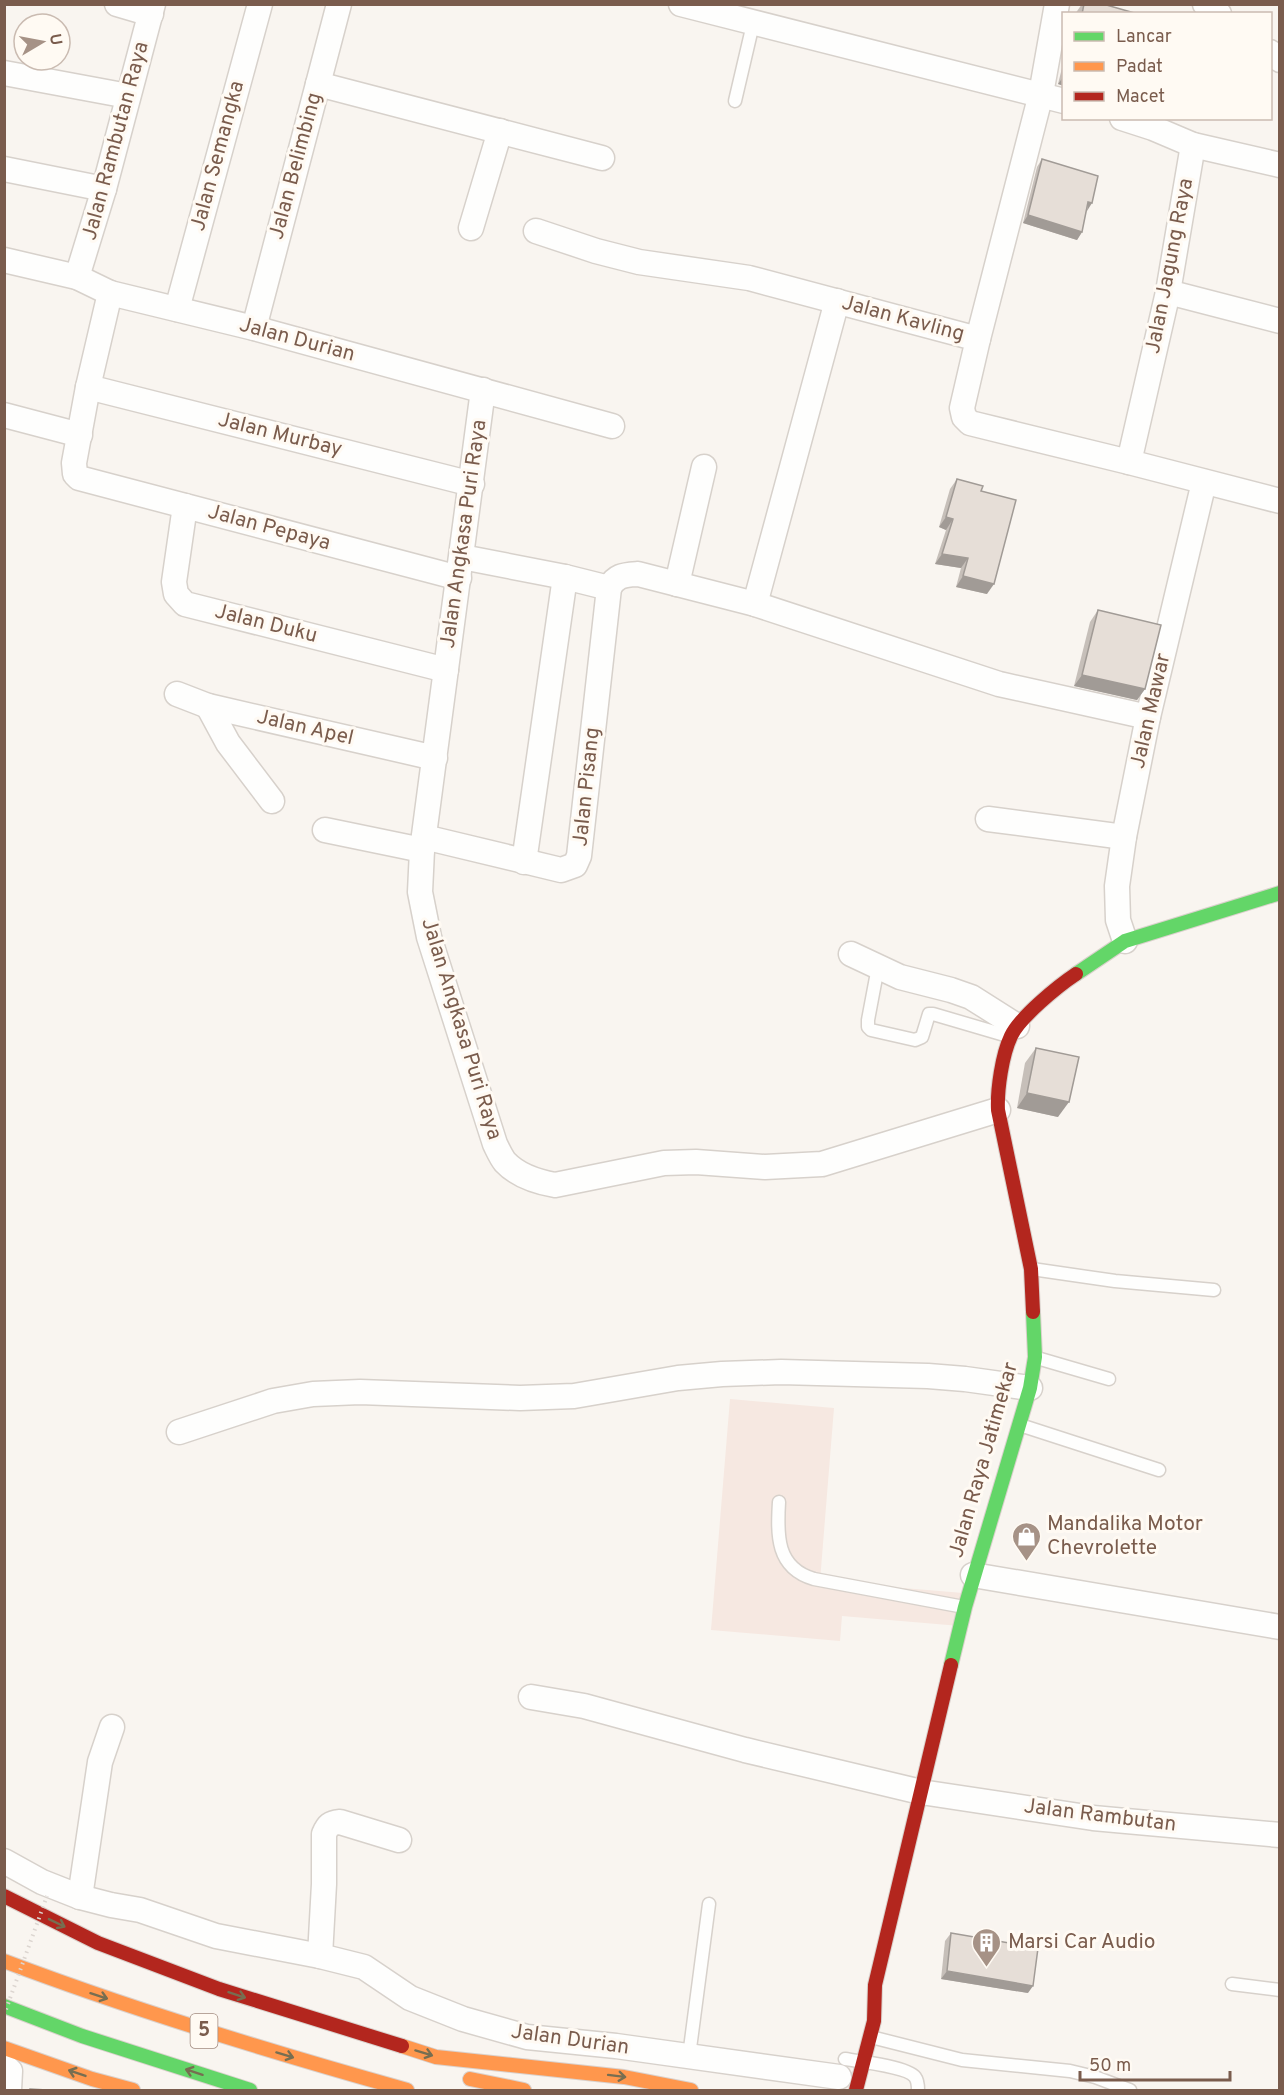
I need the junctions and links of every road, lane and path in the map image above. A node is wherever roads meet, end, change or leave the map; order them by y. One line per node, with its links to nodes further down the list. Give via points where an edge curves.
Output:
1 (117, 4): 6 (street)
2 (260, 4): 28 (street, Jalan Semangka)
3 (339, 4): 9 (street, Jalan Belimbing)
4 (681, 4): 7 (street)
5 (1057, 4): 10 (street)
6 (152, 9): 11 (street, Jalan Rambutan Raya)
7 (753, 24): 10 (street); 13 (lane)
8 (4, 73): 11 (street)
9 (318, 84): 15 (street); 30 (street, Jalan Belimbing)
10 (1041, 94): 12 (street); 31 (street)
11 (128, 96): 20 (street, Jalan Rambutan Raya)
12 (1062, 100)
13 (735, 101)
14 (1128, 120): 16 (street)
15 (500, 131): 17 (street); 21 (street)
16 (1193, 145): 18 (street); 25 (street, Jalan Jagung Raya)
17 (602, 158)
18 (1280, 165)
19 (4, 169): 20 (street)
20 (104, 189): 24 (street, Jalan Rambutan Raya)
21 (471, 228)
22 (536, 231): 27 (street, Jalan Kavling, via 639,262 749,278)
23 (4, 260): 24 (street, Jalan Durian)
24 (77, 277): 26 (street, Jalan Durian)
25 (1168, 292): 29 (street); 37 (street, Jalan Jagung Raya)
26 (110, 293): 28 (street, Jalan Durian); 32 (street)
27 (837, 301): 31 (street, Jalan Kavling); 47 (street)
28 (177, 309): 30 (street, Jalan Durian)
29 (1280, 321)
30 (254, 328): 33 (street, Jalan Durian)
31 (978, 339): 37 (street, Jalan Kavling, via 962,408 970,423)
32 (88, 387): 36 (street); 40 (street, Jalan Murbay)
33 (483, 390): 35 (street, Jalan Durian); 40 (street, Jalan Angkasa Puri Raya)
34 (4, 415): 36 (street)
35 (612, 426)
36 (80, 435): 42 (street, Jalan Pepaya, via 74,463 79,478)
37 (1129, 462): 39 (street, Jalan Kavling)
38 (704, 467): 45 (street)
39 (1204, 482): 41 (street, Jalan Kavling); 51 (street, Jalan Mawar)
40 (472, 484): 43 (street, Jalan Angkasa Puri Raya)
41 (1280, 501)
42 (185, 506): 43 (street, Jalan Pepaya); 48 (street, Jalan Duku, via 174,582 176,594 185,604)
43 (460, 567): 44 (street, Jalan Pepaya); 48 (street, Jalan Angkasa Puri Raya)
44 (566, 578): 46 (street, Jalan Pepaya); 58 (street)
45 (677, 584): 46 (street, via 638,574 620,576); 47 (street)
46 (609, 588): 58 (street, Jalan Pisang, via 579,856 575,866 561,870)
47 (755, 604): 51 (street, via 999,684)
48 (446, 670): 52 (street, Jalan Angkasa Puri Raya)
49 (177, 694): 50 (street, Jalan Apel)
50 (208, 706): 52 (street, Jalan Apel); 53 (street, via 228,743)
51 (1148, 717): 56 (street, Jalan Mawar)
52 (435, 758): 57 (street, Jalan Angkasa Puri Raya)
53 (272, 801)
54 (988, 819): 56 (street)
55 (325, 830): 57 (street, Jalan Pisang)
56 (1124, 837): 60 (street, Jalan Mawar, via 1117,886 1118,920)
57 (423, 844): 58 (street, Jalan Pisang); 64 (street, Jalan Angkasa Puri Raya, via 420,892 429,936 495,1144 505,1162 538,1182 576,1182 664,1163 765,1167 822,1164)
58 (524, 862)
59 (1280, 893): 60 (main road)
60 (1125, 941): 63 (main road, via 1061,984)
61 (851, 954): 62 (street)
62 (878, 966): 63 (street, via 900,977 971,997); 63 (lane, via 868,1020 871,1030 919,1039 929,1014 933,1014)
63 (1014, 1031): 64 (main road, Jalan Raya Jatimekar, via 997,1090)
64 (998, 1110): 65 (main road, Jalan Raya Jatimekar)
65 (1031, 1269): 66 (lane); 67 (main road, Jalan Raya Jatimekar)
66 (1214, 1290)
67 (1035, 1357): 68 (lane); 69 (main road, Jalan Raya Jatimekar)
68 (1109, 1379)
69 (1030, 1388): 70 (main road, Jalan Raya Jatimekar); 71 (street, via 946,1377 781,1372 700,1376 574,1396 313,1394 273,1401)
70 (1019, 1425): 72 (lane); 74 (main road, Jalan Raya Jatimekar)
71 (179, 1432)
72 (1159, 1470)
73 (779, 1502): 75 (lane, via 781,1548 799,1573)
74 (973, 1575): 75 (main road, Jalan Raya Jatimekar); 76 (street)
75 (965, 1607): 79 (main road, Jalan Raya Jatimekar)
76 (1278, 1620)
77 (531, 1697): 79 (street, Jalan Rambutan, via 584,1706)
78 (112, 1727): 85 (street, via 100,1762)
79 (921, 1792): 80 (street, Jalan Rambutan, via 1093,1818); 92 (main road, Jalan Raya Jatimekar)
80 (1280, 1835)
81 (399, 1839): 88 (street, via 340,1822 327,1826)
82 (4, 1861): 85 (street, Jalan Durian)
83 (4, 1896): 109 (main road, one-way to 109, via 98,1942 219,1989 436,2057 624,2077)
84 (47, 1896): 96 (path, bridge)
85 (80, 1897): 88 (street, Jalan Durian, via 141,1910 216,1936)
86 (709, 1904): 99 (lane)
87 (4, 1952): 91 (main road)
88 (320, 1956): 99 (street, Jalan Durian, via 364,1967 410,1998 463,2019 527,2037)
89 (4, 1961): 91 (main road, 5)
90 (1232, 1984): 93 (lane)
91 (67, 1985): 107 (main road, 5, one-way to 107, via 204,2031)
92 (875, 1985): 95 (main road); 97 (main road)
93 (1280, 1990)
94 (4, 2006): 106 (main road, 5, one-way to 94)
95 (860, 2013)
96 (4, 2015)
97 (870, 2037): 100 (main road); 111 (lane, via 962,2060 1070,2071)
98 (4, 2048): 105 (main road, one-way to 98)
99 (689, 2056): 102 (street, Jalan Durian)
100 (863, 2062): 102 (main road); 102 (lane); 110 (lane, via 910,2073 916,2079)
101 (4, 2065): 104 (street, via 10,2071)
102 (844, 2073)
103 (456, 2076): 108 (main road)
104 (9, 2091)
105 (133, 2091)
106 (250, 2091)
107 (407, 2091)
108 (524, 2091)
109 (691, 2091)
110 (918, 2091)
111 (1130, 2091)

